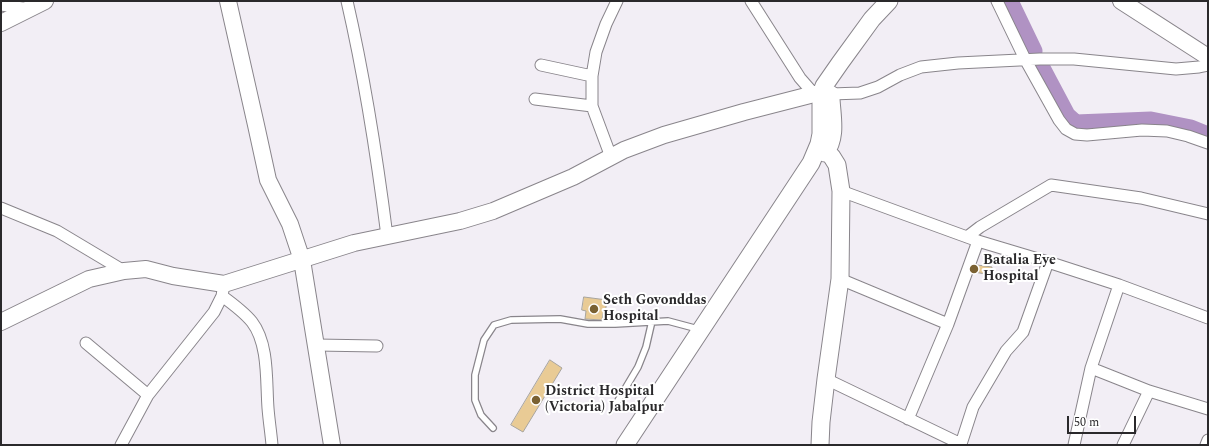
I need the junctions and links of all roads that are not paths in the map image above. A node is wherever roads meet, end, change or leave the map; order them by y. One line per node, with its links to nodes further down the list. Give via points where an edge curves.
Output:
1 (45, 1): 11 (street)
2 (228, 1): 30 (street, via 268,180 290,224)
3 (346, 1): 27 (street, via 355,36 376,152)
4 (617, 1): 17 (street, via 596,52)
5 (751, 1): 18 (street, via 800,78)
6 (889, 1): 18 (main road, via 872,19 840,63 824,86)
7 (902, 1): 18 (main road)
8 (997, 1): 14 (street)
9 (1121, 1): 13 (street)
10 (1, 4): 11 (street)
11 (31, 9): 12 (street)
12 (1, 24)
13 (1208, 57)
14 (1025, 59): 16 (street, via 1074,59 1176,69); 18 (street, via 921,67 878,87 860,92); 21 (street, via 1059,120 1066,129 1075,134 1167,131)
15 (541, 65): 17 (street)
16 (1208, 65)
17 (592, 76): 20 (street)
18 (822, 94): 22 (main road, via 833,130 832,141); 23 (street, via 744,112 664,135)
19 (535, 99): 20 (street)
20 (592, 106): 23 (street)
21 (1208, 143)
22 (823, 148): 24 (main road, via 837,165); 40 (main road, via 819,159 810,163)
23 (611, 157): 27 (street, via 573,177 493,211 460,221)
24 (841, 190): 28 (street); 33 (main road)
25 (1, 208): 32 (street, via 57,231)
26 (1208, 214): 28 (street, via 1141,198 1051,185)
27 (387, 236): 30 (street, via 354,243)
28 (967, 237): 29 (street)
29 (978, 241): 31 (street); 39 (street)
30 (302, 260): 35 (street); 42 (street)
31 (1048, 262): 34 (street); 58 (street, via 1023,332 1006,351 973,407)
32 (124, 271): 35 (street, via 146,269); 38 (street, via 89,280)
33 (840, 279): 39 (street); 45 (main road)
34 (1119, 285): 36 (street); 44 (street)
35 (223, 290): 47 (street, via 214,312); 54 (street, via 253,323 260,337 264,350)
36 (1208, 318)
37 (652, 321): 40 (lane, via 668,320); 48 (lane, via 638,367); 51 (lane, via 588,324 560,319 511,320 494,325 484,340 475,375 475,400 480,415)
38 (1, 322)
39 (948, 324): 50 (street)
40 (701, 330): 56 (main road)
41 (86, 343): 47 (street)
42 (316, 345): 43 (street); 55 (street)
43 (377, 346)
44 (1091, 368): 46 (street); 59 (street)
45 (826, 379): 50 (street); 57 (main road)
46 (1149, 391): 49 (street); 60 (street)
47 (148, 395): 53 (street)
48 (616, 404)
49 (1208, 409)
50 (908, 419): 58 (street)
51 (493, 428)
52 (1208, 440): 61 (street)
53 (121, 445)
54 (272, 445)
55 (332, 445)
56 (625, 445)
57 (820, 445)
58 (962, 445)
59 (1074, 445)
60 (1123, 445)
61 (1206, 445)

